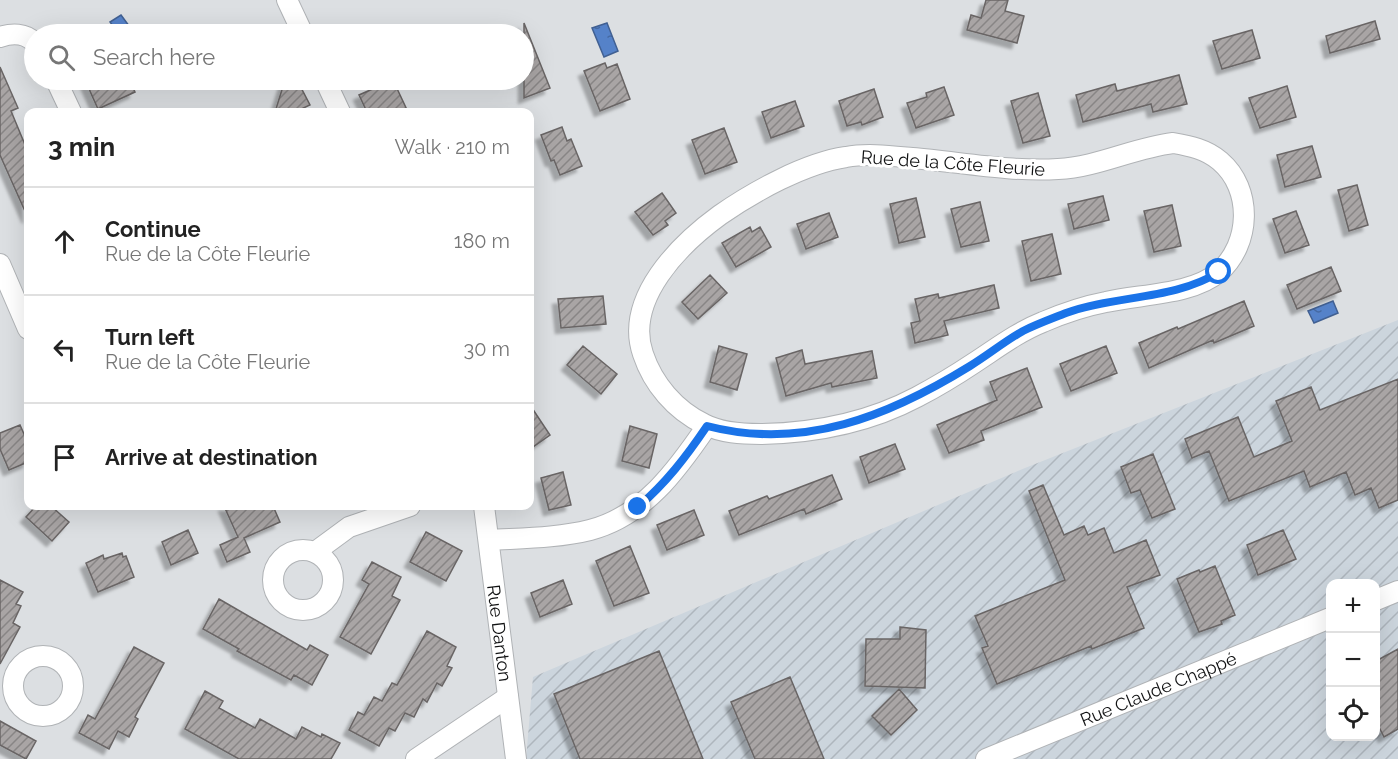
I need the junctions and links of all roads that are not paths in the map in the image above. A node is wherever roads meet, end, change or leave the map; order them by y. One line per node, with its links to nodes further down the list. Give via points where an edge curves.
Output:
1 (287, 0): 2 (street)
2 (298, 24)
3 (24, 36): 4 (street)
4 (0, 37)
5 (61, 90): 7 (street)
6 (330, 90): 8 (street)
7 (69, 108)
8 (338, 108)
9 (0, 264): 10 (street)
10 (24, 320)
11 (707, 426): 11 (street, Rue de la Côte Fleurie, via 742,434 804,433 844,426 915,398 1043,322 1108,301 1204,282 1229,261 1244,226 1241,193 1233,175 1222,162 1193,146 1173,143 1154,145 1101,163 1056,170 866,156 838,159 786,177 742,199 687,242 655,279 644,304 641,351 652,373 680,410); 14 (street, via 660,488 616,520 591,530)
12 (398, 510): 15 (street, via 349,527)
13 (485, 510): 14 (street, Rue Danton)
14 (489, 540): 19 (street, Rue Danton)
15 (315, 552)
16 (1398, 591): 17 (street)
17 (1380, 598)
18 (1326, 620): 22 (street, Rue Claude Chappé)
19 (508, 697): 20 (street); 21 (street, Rue Danton)
20 (416, 759)
21 (516, 759)
22 (986, 759)

